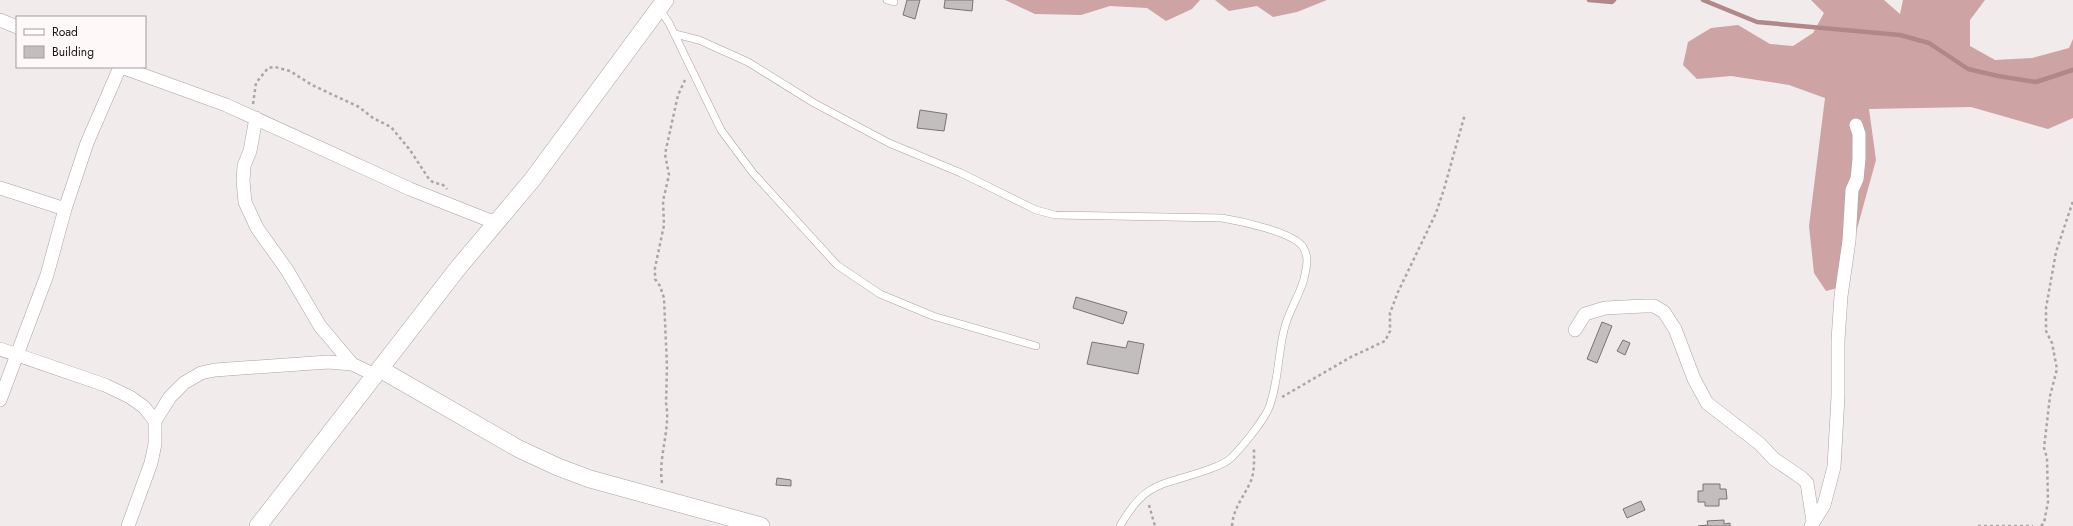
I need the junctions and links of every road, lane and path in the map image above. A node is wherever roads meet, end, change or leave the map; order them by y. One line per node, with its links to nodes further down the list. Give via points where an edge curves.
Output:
1 (662, 4): 4 (lane); 15 (street, via 532,180)
2 (0, 20): 3 (street)
3 (16, 27)
4 (675, 34): 7 (lane); 23 (lane, via 699,40 748,62 814,103 889,143 961,173 1036,210 1055,215 1222,218 1258,225 1294,240 1307,254 1307,266 1284,329)
5 (120, 68): 14 (street, via 90,137)
6 (123, 68): 9 (street)
7 (692, 69): 17 (lane, via 721,130 753,173 837,265 880,294 933,316); 27 (path, via 678,95 665,154 669,174 663,201 664,225 655,268 655,279 664,298 666,326 668,411 661,479 663,488)
8 (1465, 114): 23 (path, via 1436,213 1390,313 1388,337)
9 (253, 117): 13 (street); 13 (path, via 256,83 261,75 268,68 275,66 290,71 391,127 429,179 446,186); 20 (street, via 250,151 244,166 245,202 257,228 287,270 320,326)
10 (1856, 125): 28 (street, via 1859,134 1859,159 1857,179 1852,190 1850,241 1841,296 1834,467 1824,505)
11 (0, 188): 14 (street)
12 (2073, 201): 37 (path, via 2056,252 2046,308 2046,331 2052,343 2057,369 2050,396 2044,448 2047,458 2048,502 2044,523)
13 (446, 203): 15 (street)
14 (65, 209): 19 (street, via 47,275)
15 (496, 223): 21 (street)
16 (1574, 330): 28 (street, via 1585,314 1605,308 1654,306 1664,312 1675,329 1694,379 1707,403 1807,483)
17 (1036, 346)
18 (0, 349): 19 (street)
19 (17, 355): 22 (street); 24 (street, via 105,385 144,407)
20 (352, 364): 21 (street); 24 (street, via 328,362 201,373 184,383 170,397)
21 (377, 372): 27 (street, via 519,449 558,467 590,479); 30 (street)
22 (0, 400)
23 (1270, 404): 25 (lane)
24 (155, 421): 29 (street, via 155,444)
25 (1254, 430): 26 (lane, via 1230,459 1219,466 1178,478); 34 (path, via 1252,475 1236,509)
26 (1144, 493): 32 (lane, via 1129,509); 33 (path)
27 (676, 503): 31 (street)
28 (1812, 524)
29 (128, 526)
30 (258, 526)
31 (761, 526)
32 (1120, 526)
33 (1155, 526)
34 (1232, 526)
35 (1978, 526): 36 (path)
36 (2033, 526)
37 (2041, 526)

